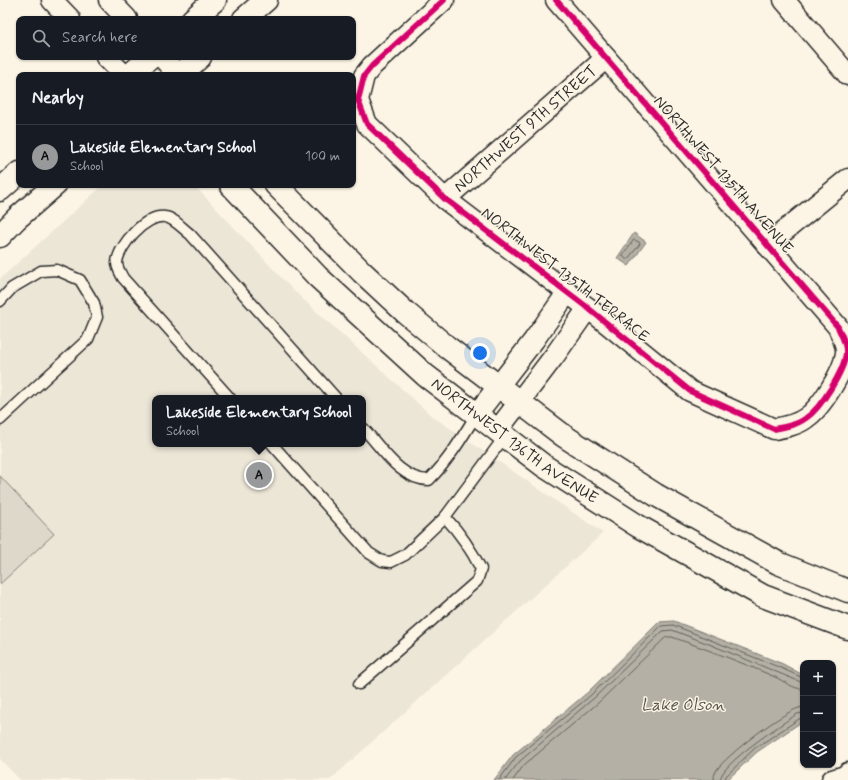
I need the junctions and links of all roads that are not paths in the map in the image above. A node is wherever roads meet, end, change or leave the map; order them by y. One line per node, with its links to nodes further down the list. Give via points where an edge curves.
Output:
1 (52, 0): 8 (street)
2 (109, 0): 9 (street)
3 (215, 0): 10 (street)
4 (266, 0): 11 (street)
5 (444, 0): 28 (street, NORTHWEST 135TH TERRACE, via 372,66 364,76 358,100 367,124)
6 (556, 0): 12 (street, NORTHWEST 135TH AVENUE)
7 (784, 0): 21 (street)
8 (67, 16)
9 (124, 16)
10 (196, 16)
11 (247, 16)
12 (606, 58): 28 (street, NORTHWEST 9TH STREET); 30 (street, NORTHWEST 135TH AVENUE)
13 (109, 60): 17 (street)
14 (147, 60): 18 (street)
15 (165, 60): 19 (street)
16 (196, 60): 20 (street)
17 (121, 72)
18 (133, 72)
19 (176, 72)
20 (182, 72)
21 (848, 75)
22 (16, 177): 27 (street)
23 (848, 179): 30 (street)
24 (52, 188): 29 (street)
25 (234, 188): 39 (street, NORTHWEST 136TH AVENUE, via 318,277 425,375)
26 (279, 188): 35 (street, NORTHWEST 136TH AVENUE, via 405,312)
27 (0, 190)
28 (445, 199): 31 (street, NORTHWEST 135TH TERRACE)
29 (0, 236)
30 (767, 245): 34 (street, NORTHWEST 135TH AVENUE, via 838,327 844,340)
31 (567, 293): 33 (street, NORTHWEST 135TH TERRACE); 35 (street)
32 (0, 302): 40 (lane, via 12,288 41,272 57,270 80,280 94,303 97,317 88,339)
33 (588, 308): 38 (street); 41 (street, NORTHWEST 135TH TERRACE, via 690,391 774,429)
34 (845, 369): 41 (street, NORTHWEST 135TH AVENUE, via 816,410 806,419)
35 (498, 386): 38 (street, NORTHWEST 136TH AVENUE); 39 (street)
36 (227, 395): 37 (lane, via 122,278 117,265 119,254 128,239 148,220 165,216 190,234)
37 (333, 395)
38 (519, 402): 43 (street); 46 (street, NORTHWEST 136TH AVENUE, via 564,436 656,495 778,563)
39 (476, 415): 42 (lane, via 446,461 429,480 418,480 400,468); 43 (street, NORTHWEST 136TH AVENUE)
40 (0, 420)
41 (788, 427)
42 (366, 431)
43 (501, 434): 45 (lane); 47 (street, NORTHWEST 136TH AVENUE, via 544,466 638,526 763,596)
44 (275, 447): 45 (lane, via 369,553 382,561 391,562 405,555)
45 (445, 517): 48 (lane, via 461,534 475,556 481,569 477,581)
46 (848, 591)
47 (848, 628)
48 (359, 684)
49 (848, 773): 50 (street)
50 (832, 780)

